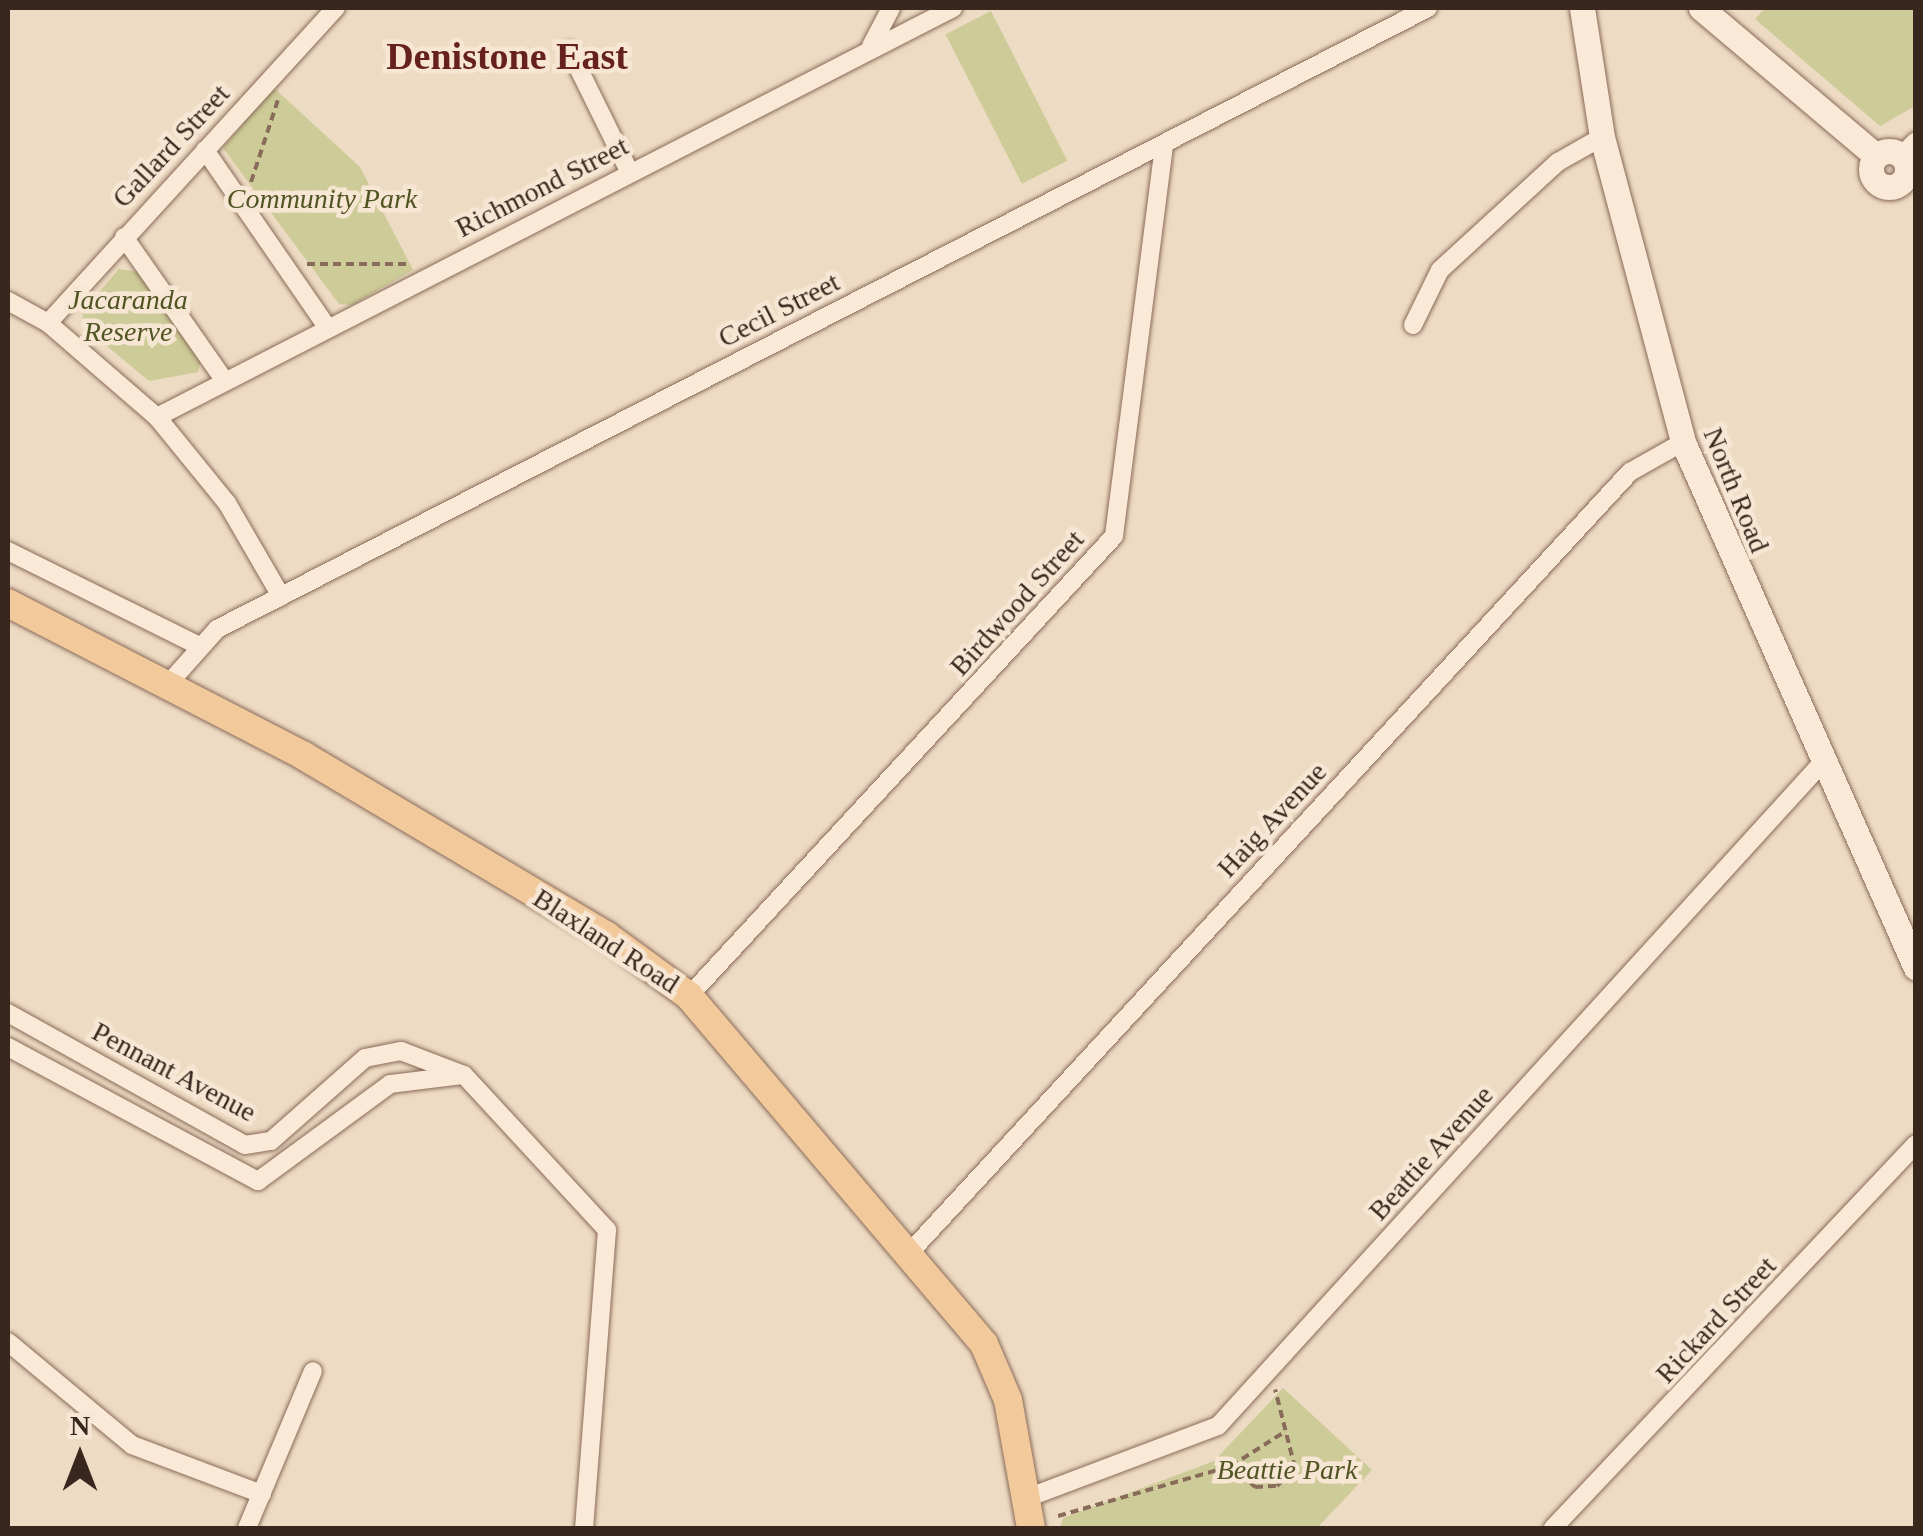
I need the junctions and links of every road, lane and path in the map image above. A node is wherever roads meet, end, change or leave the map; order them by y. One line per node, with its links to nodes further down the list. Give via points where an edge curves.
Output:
1 (336, 8): 12 (street, Gallard Street)
2 (892, 8): 8 (street)
3 (952, 8): 8 (street, Richmond Street)
4 (1428, 8): 11 (street, Cecil Street)
5 (1582, 8): 10 (street, North Road)
6 (1701, 8): 13 (street)
7 (570, 51): 14 (street)
8 (866, 52): 14 (street, Richmond Street)
9 (281, 91): 15 (path, via 256,178)
10 (1602, 136): 21 (street, via 1558,162 1440,270); 25 (street, North Road)
11 (1164, 144): 27 (street, Cecil Street); 33 (street, Birdwood Street, via 1114,536)
12 (204, 150): 15 (street); 16 (street, Gallard Street)
13 (1902, 166)
14 (630, 173): 17 (street, Richmond Street)
15 (236, 195): 18 (street)
16 (124, 237): 20 (street, Gallard Street); 23 (street)
17 (448, 266): 18 (path, via 313,259); 22 (street, Richmond Street)
18 (292, 276): 22 (street)
19 (8, 301): 20 (street)
20 (48, 323): 24 (street)
21 (1413, 325)
22 (328, 328): 23 (street, Richmond Street)
23 (225, 381): 24 (street, Richmond Street)
24 (157, 416): 27 (street, via 227,503)
25 (1683, 442): 31 (street, North Road); 38 (street, Haig Avenue, via 1630,472)
26 (8, 551): 29 (street)
27 (282, 596): 29 (street, Cecil Street)
28 (8, 603): 30 (main road, Blaxland Road)
29 (197, 645): 30 (street, Cecil Street)
30 (170, 682): 33 (main road, Blaxland Road, via 607,936)
31 (1820, 764): 32 (street, North Road); 40 (street, Beattie Avenue)
32 (1916, 968)
33 (690, 996): 38 (main road, Blaxland Road)
34 (8, 1013): 36 (street, Pennant Avenue, via 245,1145 271,1141 365,1058 401,1052)
35 (8, 1047): 36 (street, Pennant Avenue, via 258,1181 390,1084)
36 (464, 1075): 48 (street, Pennant Avenue, via 608,1230)
37 (1916, 1144): 50 (street, Rickard Street)
38 (912, 1250): 45 (main road, Blaxland Road, via 996,1370)
39 (8, 1342): 44 (street, via 132,1446)
40 (1272, 1370): 42 (path); 45 (street, Beattie Avenue, via 1218,1426)
41 (313, 1371): 44 (street)
42 (1286, 1430): 43 (path); 43 (path, via 1295,1468 1277,1486 1255,1488)
43 (1231, 1466): 46 (path)
44 (262, 1494): 47 (street)
45 (1027, 1498): 49 (main road, Blaxland Road)
46 (1058, 1516)
47 (247, 1528)
48 (584, 1528)
49 (1031, 1528)
50 (1553, 1528)

